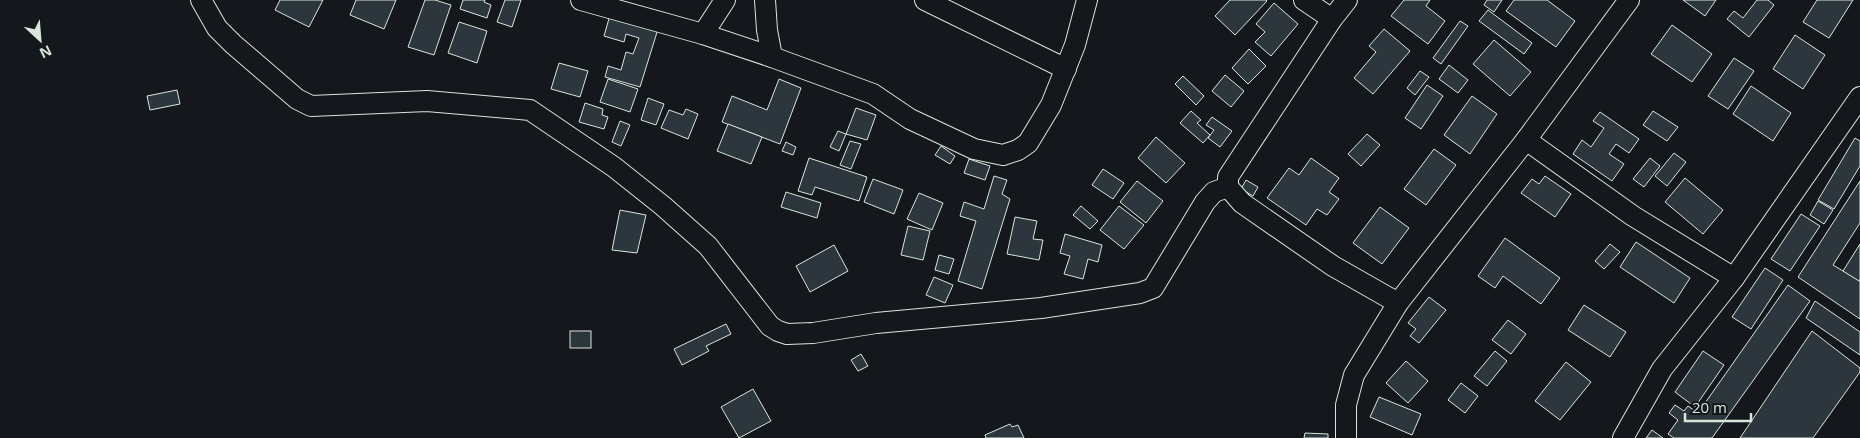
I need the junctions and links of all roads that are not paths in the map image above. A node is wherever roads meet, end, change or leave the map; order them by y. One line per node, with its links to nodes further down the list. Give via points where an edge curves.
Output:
1 (201, 0): 16 (street, via 217,28 233,44 297,99 311,106 427,101 530,110 663,206 708,246 770,326 787,334 1041,308 1140,294 1153,288 1205,202 1214,192)
2 (581, 0): 11 (street)
3 (725, 0): 11 (street)
4 (765, 0): 12 (street)
5 (925, 0): 13 (street)
6 (1087, 0): 13 (street)
7 (1304, 0): 10 (street)
8 (1347, 0): 10 (street)
9 (1628, 0): 15 (street)
10 (1332, 19): 16 (street, via 1228,177)
11 (703, 34): 12 (street)
12 (772, 57): 13 (street, via 873,94 910,119 974,149 1003,155 1028,143 1051,105)
13 (1066, 69)
14 (1860, 97): 17 (street)
15 (1526, 140): 17 (street, via 1633,216); 18 (street)
16 (1228, 188): 18 (street, via 1242,203 1333,266)
17 (1734, 278): 20 (street, via 1662,369)
18 (1398, 303): 19 (street, via 1354,375 1346,405)
19 (1346, 438)
20 (1623, 438)

